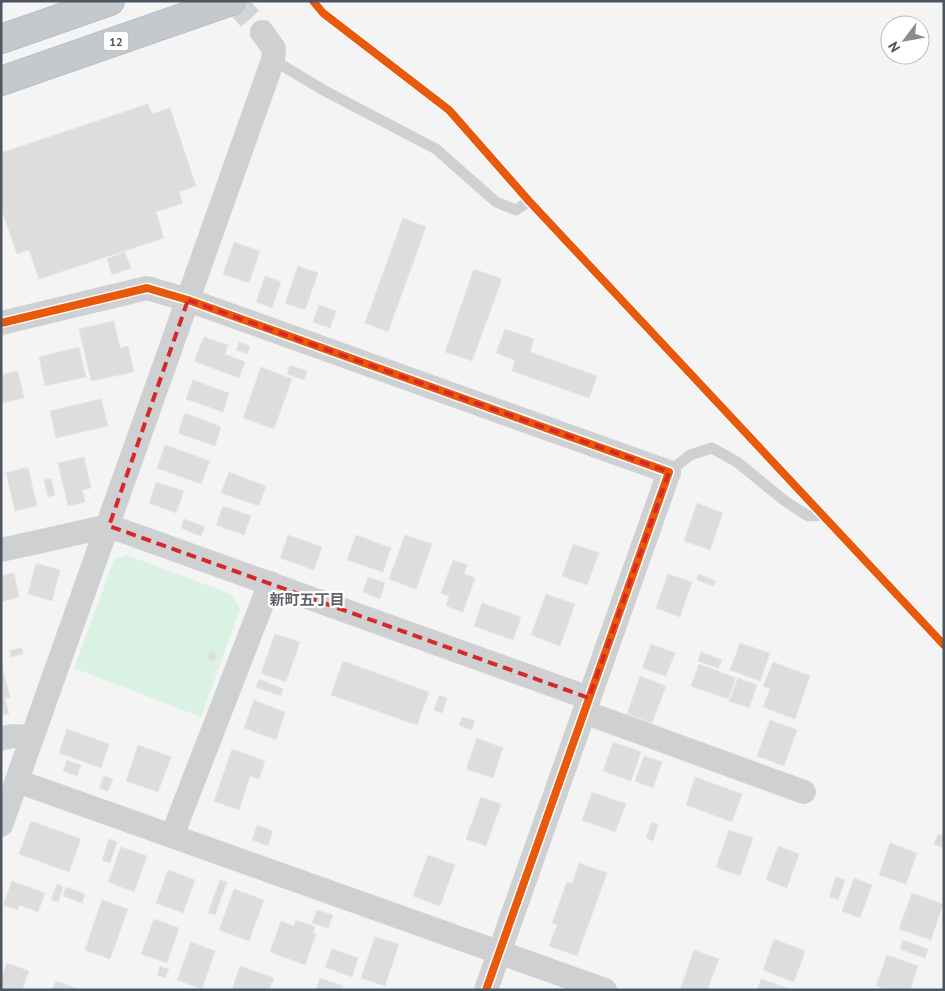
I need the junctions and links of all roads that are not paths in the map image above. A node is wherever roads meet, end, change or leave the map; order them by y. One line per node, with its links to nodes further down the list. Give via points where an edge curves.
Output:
1 (110, 1): 4 (highway)
2 (231, 1): 6 (highway, 12)
3 (262, 32): 5 (street, via 274,49)
4 (1, 39)
5 (273, 60): 7 (lane, via 325,91 436,148 496,202 516,210); 8 (street)
6 (1, 81)
7 (529, 201)
8 (188, 300): 9 (street, via 147,288); 10 (street); 12 (street)
9 (1, 323)
10 (669, 472): 11 (lane, via 690,456 712,448 737,462 808,516); 15 (street)
11 (823, 515)
12 (109, 526): 13 (street); 14 (street); 16 (street)
13 (1, 550)
14 (270, 583): 15 (street); 21 (street)
15 (587, 705): 19 (street); 22 (street)
16 (31, 738): 17 (street, via 12,736); 18 (street)
17 (1, 739)
18 (17, 781): 20 (street); 21 (street)
19 (804, 792)
20 (1, 825)
21 (172, 836): 22 (street)
22 (499, 952): 23 (street); 24 (street)
23 (486, 990)
24 (605, 990)

